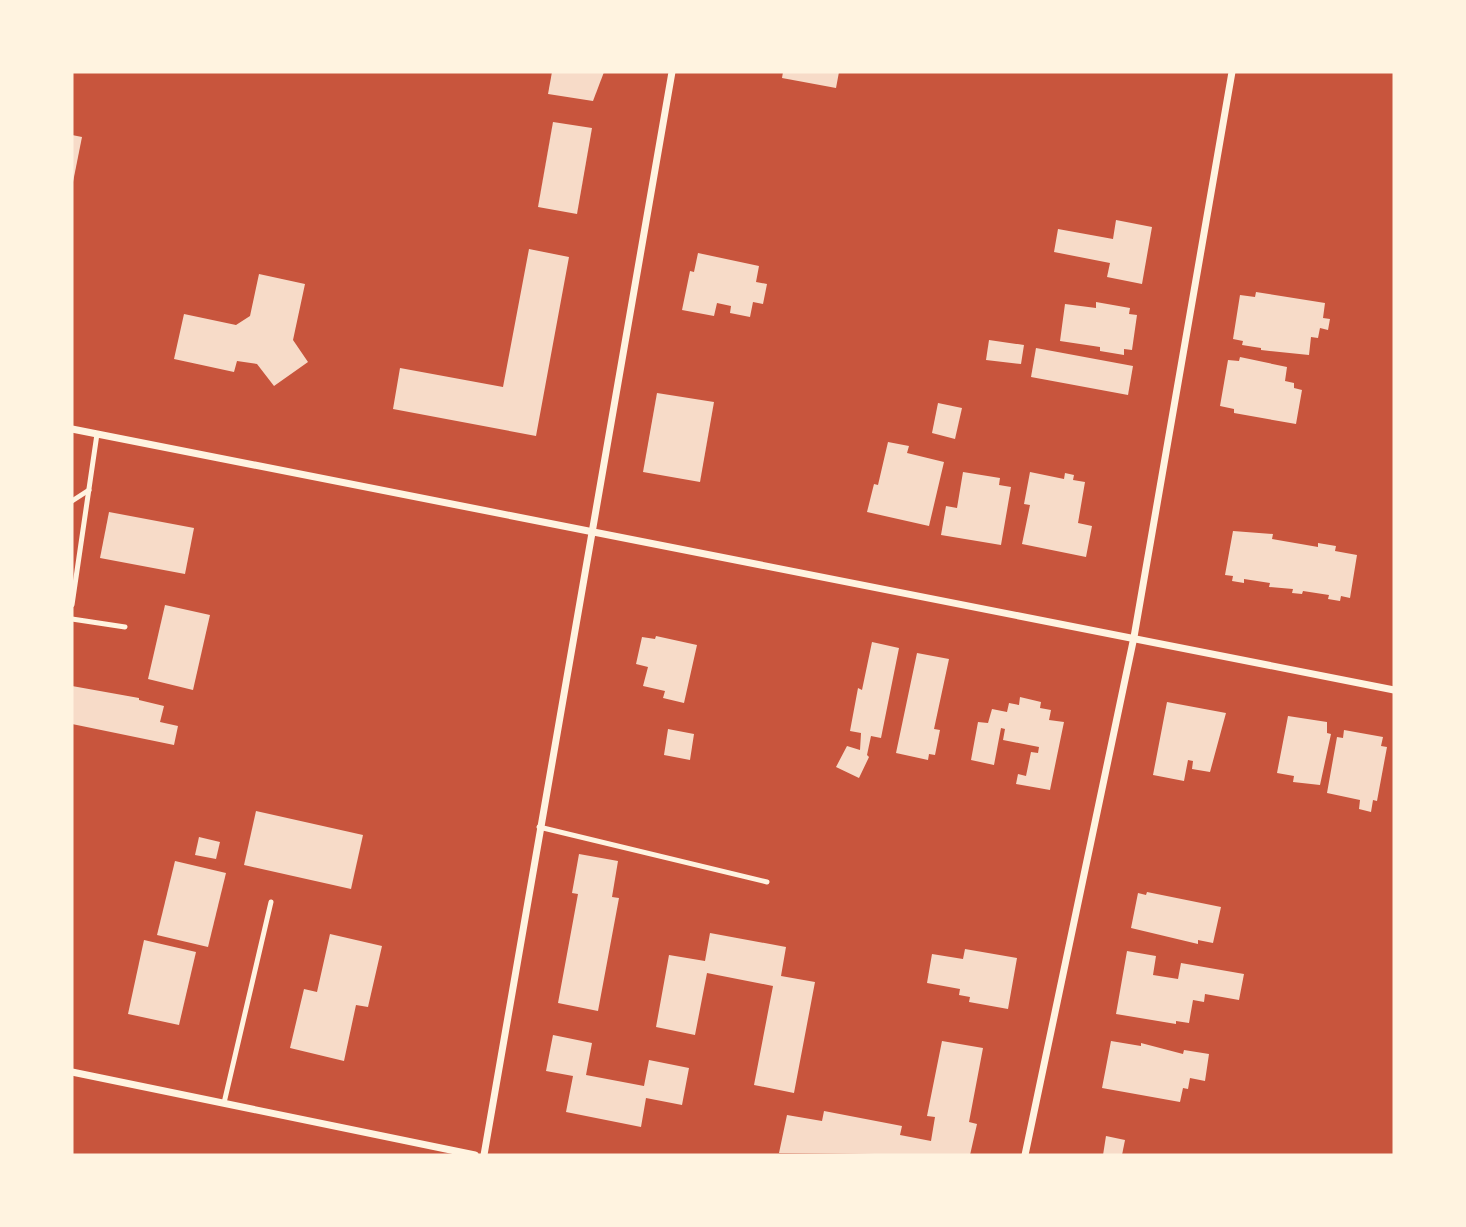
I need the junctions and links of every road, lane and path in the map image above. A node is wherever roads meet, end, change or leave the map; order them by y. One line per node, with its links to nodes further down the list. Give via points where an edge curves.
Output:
1 (672, 72): 7 (street)
2 (1233, 72): 11 (street)
3 (72, 429): 4 (street)
4 (97, 434): 5 (lane); 7 (street)
5 (89, 490): 6 (lane); 8 (lane)
6 (72, 501)
7 (593, 531): 11 (street); 13 (street)
8 (72, 605)
9 (72, 619): 10 (lane)
10 (125, 626)
11 (1133, 637): 12 (street); 20 (street)
12 (1394, 690)
13 (539, 827): 14 (lane); 19 (street)
14 (767, 882)
15 (271, 902): 17 (lane)
16 (72, 1072): 17 (street)
17 (224, 1103): 18 (street)
18 (475, 1155)
19 (484, 1155)
20 (1025, 1155)

